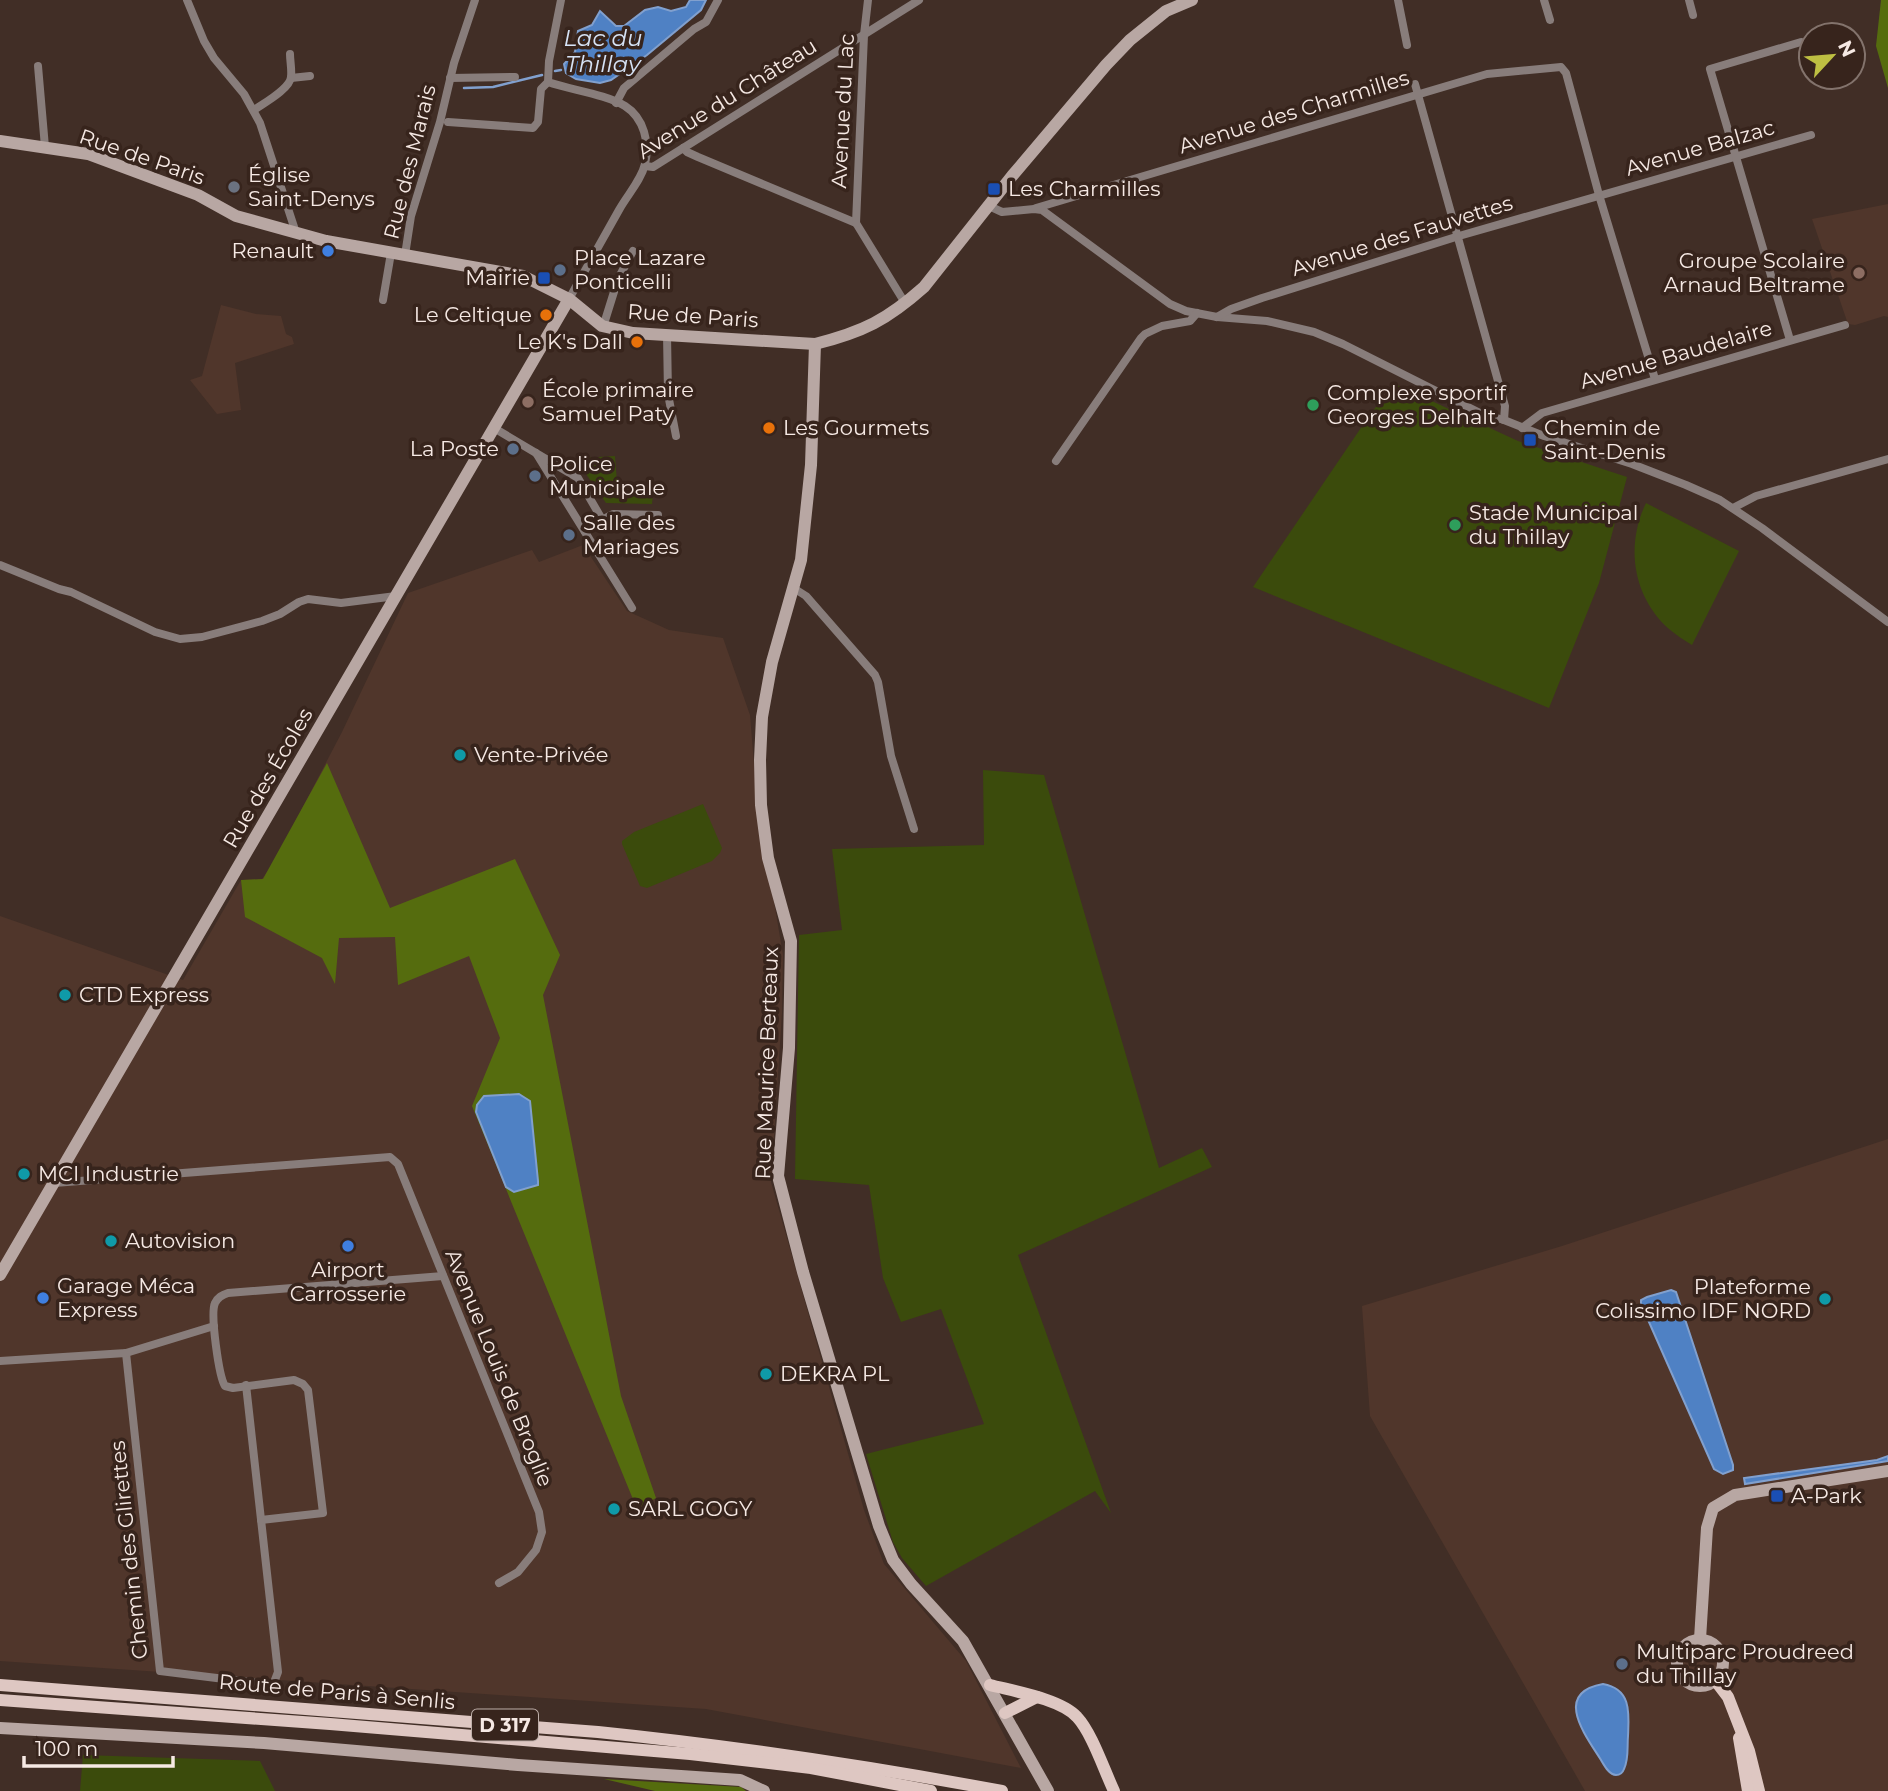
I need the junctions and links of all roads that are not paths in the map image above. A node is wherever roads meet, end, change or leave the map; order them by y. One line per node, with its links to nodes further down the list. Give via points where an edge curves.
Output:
1 (187, 0): 25 (street, via 209,50)
2 (475, 0): 21 (street, Rue des Marais)
3 (561, 0): 22 (street)
4 (718, 0): 24 (street, via 706,22 624,88)
5 (868, 0): 13 (street, Avenue du Lac)
6 (919, 0): 13 (street, Avenue du Château)
7 (1192, 0): 34 (street, Rue de Paris, via 1167,11 1130,40)
8 (1398, 0): 15 (street)
9 (1545, 0): 12 (street)
10 (1689, 0): 11 (street)
11 (1693, 15)
12 (1550, 20)
13 (864, 35): 30 (street, Avenue du Château); 36 (street, Avenue du Lac)
14 (1797, 43): 31 (street, via 1710,69)
15 (1407, 46)
16 (290, 54): 20 (street)
17 (38, 66): 29 (street)
18 (310, 76): 20 (street)
19 (515, 76): 21 (street)
20 (291, 78): 25 (street)
21 (450, 78): 41 (street, Rue des Marais, via 411,216)
22 (548, 82): 24 (street); 26 (street, via 541,89 538,122 533,128)
23 (1417, 88): 33 (street, Avenue des Charmilles, via 1487,74 1560,67 1566,73); 35 (street, Avenue des Charmilles); 38 (street)
24 (616, 103): 32 (street, via 636,117 643,131)
25 (254, 110): 37 (street)
26 (448, 122)
27 (1811, 135): 31 (street, Avenue Balzac)
28 (0, 141): 29 (street, Rue de Paris)
29 (45, 147): 37 (street, Rue de Paris, via 88,154 198,195 236,216)
30 (683, 148): 32 (street, Avenue du Château, via 653,167); 36 (street)
31 (1737, 155): 33 (street, Avenue Balzac); 50 (street)
32 (645, 166): 42 (street, Avenue du Château)
33 (1600, 195): 38 (street, Avenue des Fauvettes); 52 (street)
34 (989, 206): 35 (street, via 1002,212); 44 (street, Rue de Paris, via 924,287)
35 (1034, 209): 45 (street, via 1049,214 1158,297)
36 (856, 223): 44 (street)
37 (296, 233): 40 (street, Rue de Paris)
38 (1459, 236): 46 (street, Avenue des Fauvettes, via 1262,298); 53 (street, via 1505,406)
39 (633, 251): 48 (street, via 618,279)
40 (391, 253): 41 (street, Rue de Paris); 43 (street)
41 (405, 255): 42 (street, Rue de Paris, via 523,276)
42 (569, 299): 48 (street, Rue de Paris); 54 (street, Rue des Écoles)
43 (383, 300)
44 (905, 303): 51 (street, Rue de Paris, via 871,326)
45 (1197, 313): 46 (street); 59 (street, via 1190,321 1162,326 1141,338)
46 (1217, 317): 53 (street, via 1267,321 1314,332 1482,414)
47 (1845, 325): 50 (street, Avenue Baudelaire)
48 (603, 327): 49 (street, Rue de Paris)
49 (667, 334): 51 (street, Rue de Paris); 56 (street, via 668,394)
50 (1790, 340): 52 (street, Avenue Baudelaire)
51 (815, 344): 65 (street, Rue Maurice Berteaux, via 811,465)
52 (1655, 379): 55 (street, Avenue Baudelaire, via 1542,413)
53 (1504, 420): 55 (street)
54 (494, 428): 57 (street); 66 (street, Rue des Écoles)
55 (1522, 428): 60 (street, via 1632,464)
56 (676, 436)
57 (536, 453): 62 (street, via 578,478); 63 (street)
58 (1887, 460): 60 (street, via 1756,496)
59 (1056, 461)
60 (1733, 508): 68 (street)
61 (658, 515): 62 (street, via 613,513)
62 (602, 520): 63 (street)
63 (584, 532): 67 (street)
64 (0, 565): 66 (street, via 180,639 262,621 308,599 341,603)
65 (795, 589): 69 (street, via 878,681 891,756); 83 (street, Rue Maurice Berteaux, via 772,662 760,760 768,858 792,941 778,1176 879,1527 893,1560 963,1641)
66 (396, 596): 70 (street, Rue des Écoles)
67 (632, 608)
68 (1888, 622)
69 (914, 830)
70 (54, 1183): 71 (street, Rue des Écoles); 72 (street, Avenue Louis de Broglie, via 390,1157 398,1164)
71 (0, 1275)
72 (443, 1276): 73 (street, via 228,1293 216,1301); 79 (street, Avenue Louis de Broglie, via 539,1512 542,1532 536,1550 518,1572)
73 (214, 1326): 74 (street); 76 (street, via 222,1383 233,1388)
74 (126, 1353): 75 (street); 78 (street, Chemin des Glirettes, via 160,1671 273,1685 278,1672)
75 (0, 1361)
76 (246, 1385): 78 (street); 78 (street, via 294,1380 308,1390 323,1513)
77 (1888, 1471): 80 (street, via 1735,1496 1713,1508 1707,1528)
78 (261, 1520)
79 (499, 1583)
80 (1700, 1639): 81 (street, via 1711,1642 1722,1655 1722,1671); 81 (street, via 1681,1649 1678,1671 1694,1686)
81 (1715, 1680): 88 (main road, via 1728,1697)
82 (0, 1685): 92 (main road, Route de Paris à Senlis / D 317, via 694,1742)
83 (990, 1685): 84 (main road); 86 (street, Rue Maurice Berteaux)
84 (1037, 1697): 86 (main road); 89 (main road, via 1076,1716)
85 (0, 1700): 91 (main road, Route de Paris à Senlis / D 317, via 651,1750 811,1768)
86 (1006, 1713): 93 (street, Rue Maurice Berteaux)
87 (0, 1728): 90 (street, via 264,1743 740,1780)
88 (1740, 1731): 96 (main road); 97 (main road)
89 (1105, 1771): 94 (main road); 95 (main road)
90 (764, 1791)
91 (931, 1791)
92 (1002, 1791)
93 (1048, 1791)
94 (1100, 1791)
95 (1114, 1791)
96 (1748, 1791)
97 (1759, 1791)

